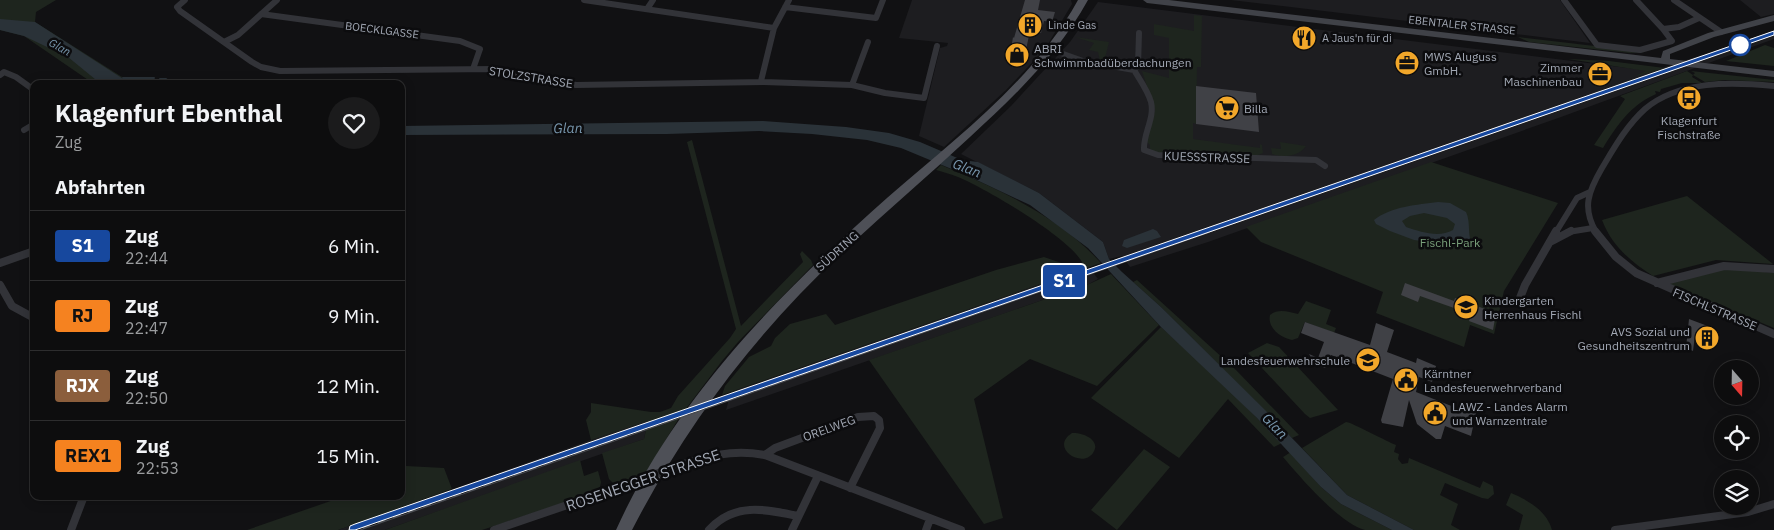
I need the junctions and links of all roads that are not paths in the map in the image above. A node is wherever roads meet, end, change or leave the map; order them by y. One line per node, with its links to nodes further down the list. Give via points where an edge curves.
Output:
1 (185, 0): 21 (street, STOLZSTRASSE, via 178,5 180,11)
2 (276, 0): 14 (street)
3 (584, 0): 13 (street)
4 (653, 0): 13 (street)
5 (789, 0): 12 (street)
6 (883, 0): 12 (street, via 876,18)
7 (1083, 0): 24 (main road, SÜDRING)
8 (1147, 0): 25 (main road, EBENTALER STRASSE)
9 (1564, 0): 18 (street, via 1597,45 1644,50 1672,41)
10 (1636, 0): 18 (street)
11 (1674, 0): 15 (street)
12 (785, 7): 17 (street)
13 (647, 9): 17 (street)
14 (261, 14): 21 (street, via 238,35); 26 (street, BOECKLGASSE, via 460,41 480,49)
15 (1699, 18): 18 (street, via 1679,27); 20 (street)
16 (1774, 18): 20 (main road)
17 (774, 28): 30 (street)
18 (1663, 29)
19 (1139, 32): 27 (street, via 1138,66)
20 (1721, 32): 25 (main road, via 1667,51)
21 (224, 42): 26 (street, STOLZSTRASSE, via 252,62 280,71)
22 (868, 42): 31 (street)
23 (937, 46): 31 (street, STOLZSTRASSE, via 924,98)
24 (1052, 50): 27 (street, via 1083,61); 57 (main road, SÜDRING, via 953,147 820,265 739,351 680,430)
25 (1665, 61): 28 (main road, EBENTALER STRASSE)
26 (473, 69): 30 (street, STOLZSTRASSE, via 503,70 576,85)
27 (1134, 70): 36 (street, KUESSSTRASSE, via 1152,102 1144,150 1158,155 1316,160)
28 (1774, 74)
29 (0, 75): 33 (street, via 4,72)
30 (761, 82): 31 (street, STOLZSTRASSE)
31 (852, 85)
32 (1774, 86): 37 (street, FISCHLSTRASSE, via 1701,86 1652,104 1626,130)
33 (30, 87)
34 (30, 126): 35 (street)
35 (24, 130)
36 (1325, 166)
37 (1590, 192): 38 (street, FISCHLSTRASSE, via 1587,208); 39 (street, via 1577,198)
38 (1593, 228): 39 (street, via 1571,231); 43 (street, FISCHLSTRASSE, via 1622,264)
39 (1550, 242): 45 (street, via 1524,285)
40 (30, 252): 41 (street)
41 (0, 262)
42 (1774, 269): 43 (street, FISCHLSTRASSE, via 1724,266)
43 (1657, 283): 47 (street, FISCHLSTRASSE)
44 (0, 286): 46 (street, via 10,306)
45 (1520, 298)
46 (30, 316)
47 (1774, 334)
48 (766, 455): 49 (street, ROSENEGGER STRASSE); 50 (street, ORELWEG, via 775,448 858,417 874,416 880,428); 56 (street, ROSENEGGER STRASSE, bridge, via 724,452)
49 (818, 476): 50 (street, ROSENEGGER STRASSE); 53 (street)
50 (850, 488): 54 (street, ROSENEGGER STRASSE)
51 (82, 500): 55 (street)
52 (1774, 504): 62 (street, via 1748,512)
53 (798, 516): 58 (street, via 747,510 720,518); 59 (street)
54 (930, 519): 60 (street); 61 (street, ROSENEGGER STRASSE)
55 (71, 530)
56 (494, 530)
57 (624, 530)
58 (709, 530)
59 (792, 530)
60 (926, 530)
61 (960, 530)
62 (1615, 530)

